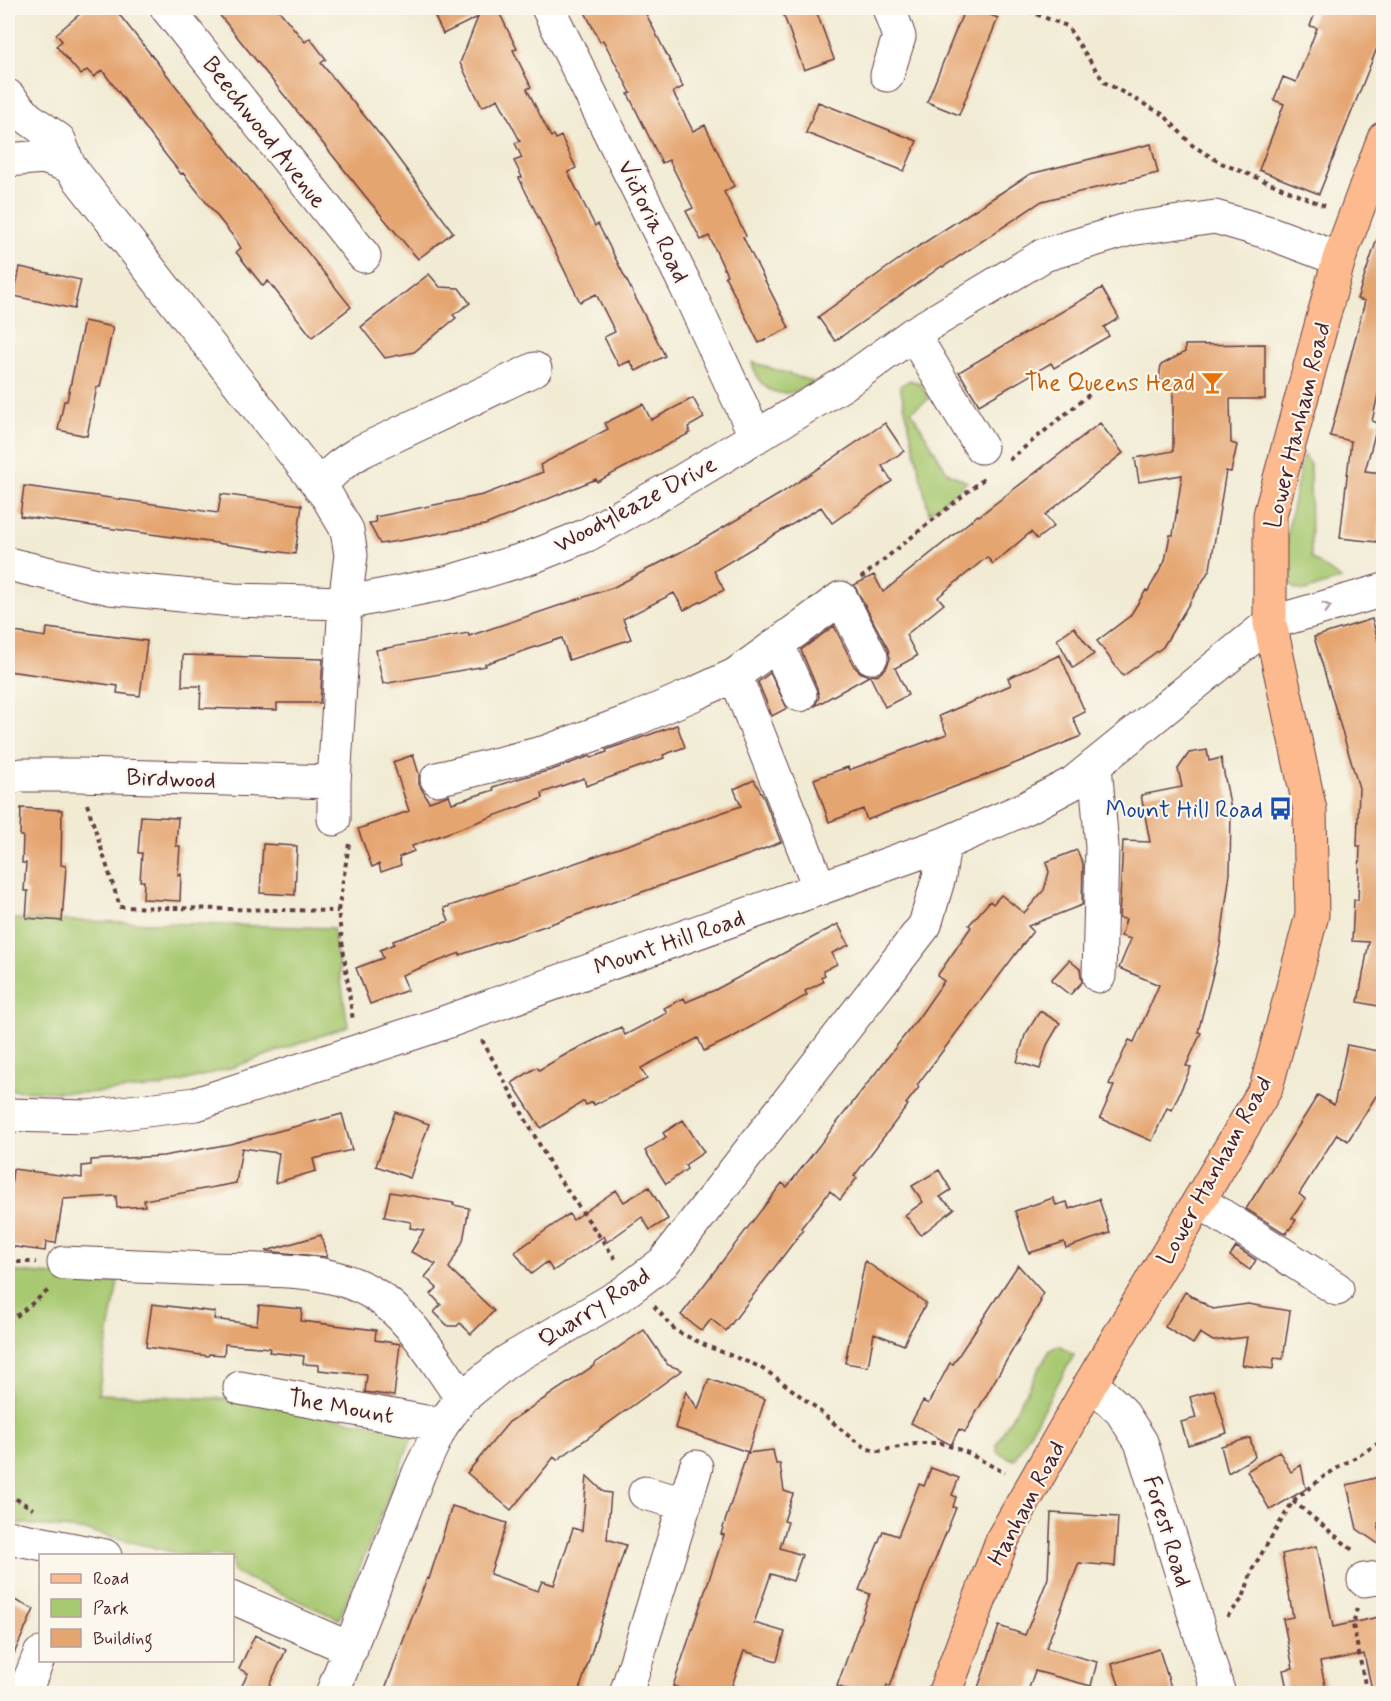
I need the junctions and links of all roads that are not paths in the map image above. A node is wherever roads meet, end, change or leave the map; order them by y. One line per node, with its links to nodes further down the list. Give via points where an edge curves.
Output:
1 (167, 8): 9 (street, Beechwood Avenue)
2 (548, 8): 13 (street, Victoria Road)
3 (889, 8): 4 (street, via 899,37)
4 (887, 75)
5 (8, 96): 8 (street, via 28,118 58,140)
6 (1383, 138): 10 (main road, Lower Hanham Road)
7 (8, 160): 8 (street, via 43,157)
8 (69, 166): 15 (street)
9 (364, 256)
10 (1339, 259): 11 (street, Woodyleaze Drive, via 1215,217 1130,229 1044,255); 19 (main road, Lower Hanham Road, via 1270,515)
11 (914, 334): 13 (street, Woodyleaze Drive, via 842,385); 14 (street)
12 (535, 369): 15 (street, via 362,451 329,473)
13 (756, 437): 18 (street, Woodyleaze Drive, via 587,535 532,557 446,583)
14 (993, 460)
15 (320, 488): 18 (street, via 346,530 351,555)
16 (8, 564): 18 (street, Woodyleaze Drive, via 110,588 233,600)
17 (1383, 590): 19 (street, one-way to 17)
18 (345, 603): 25 (street, Birdwood, via 334,800 78,775)
19 (1270, 623): 24 (street, Mount Hill Road); 31 (main road, Lower Hanham Road, via 1311,810 1312,915 1266,1088)
20 (777, 644): 21 (street, via 841,598); 22 (street); 23 (street)
21 (872, 657)
22 (735, 675): 26 (street, via 546,752); 28 (street)
23 (800, 695)
24 (1095, 765): 27 (street, Mount Hill Road, via 1073,783 1026,808); 29 (street, via 1102,847)
25 (8, 777)
26 (437, 780)
27 (944, 844): 28 (street, Mount Hill Road); 36 (street, Quarry Road, via 925,926 663,1263 622,1294 506,1362)
28 (819, 889): 30 (street, Mount Hill Road, via 357,1052 196,1104 88,1118)
29 (1099, 976)
30 (8, 1115)
31 (1199, 1201): 33 (street); 34 (main road, Lower Hanham Road)
32 (64, 1263): 36 (street, via 292,1272 352,1282 395,1310)
33 (1337, 1289)
34 (1091, 1383): 49 (main road, Hanham Road, via 1003,1538); 50 (street, Forest Road, via 1121,1411 1141,1442)
35 (240, 1388): 37 (street, The Mount)
36 (462, 1398): 37 (street, Quarry Road)
37 (442, 1425): 44 (street, Quarry Road, via 419,1473)
38 (696, 1467): 40 (street)
39 (645, 1492): 40 (street)
40 (685, 1504): 48 (street)
41 (8, 1537): 42 (street)
42 (90, 1554)
43 (234, 1598): 44 (street)
44 (351, 1649): 47 (street, Quarry Road)
45 (39, 1656): 46 (street)
46 (24, 1694)
47 (332, 1694)
48 (626, 1694)
49 (944, 1694)
50 (1218, 1694)

